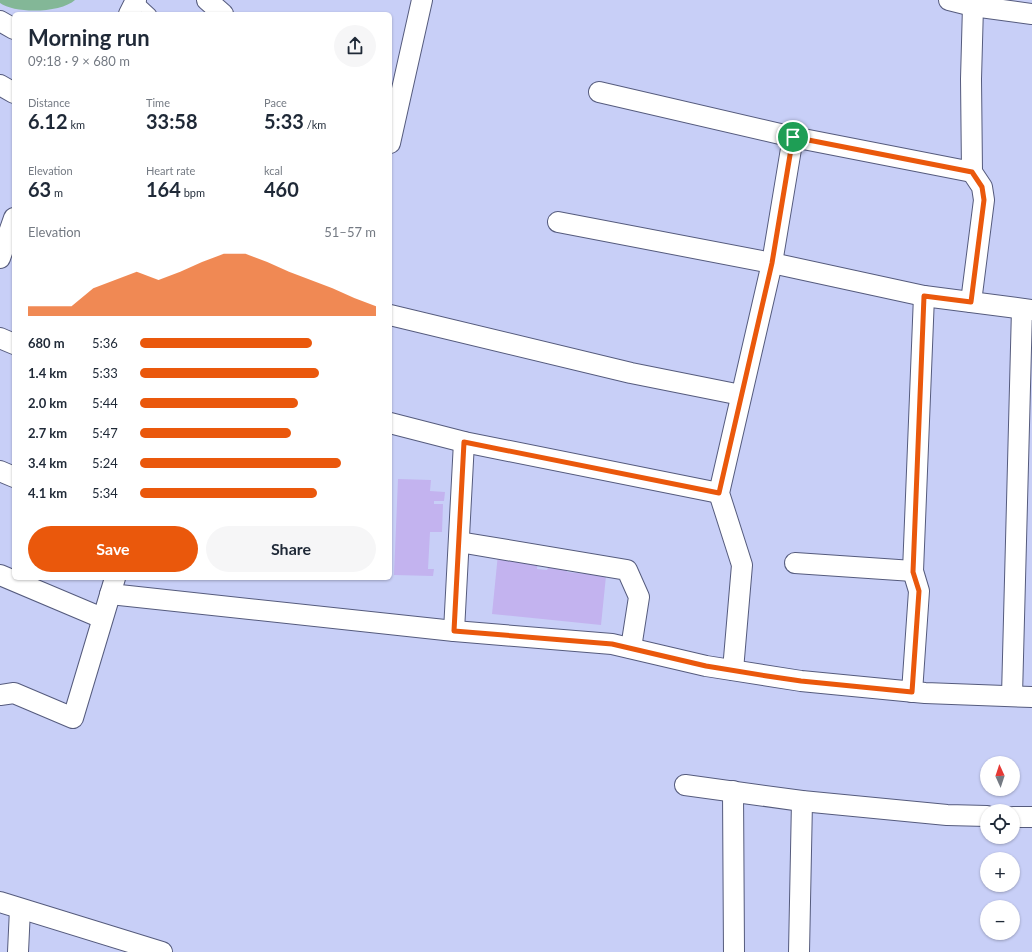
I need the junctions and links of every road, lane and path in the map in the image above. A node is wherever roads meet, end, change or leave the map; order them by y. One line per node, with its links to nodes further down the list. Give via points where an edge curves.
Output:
1 (136, 0): 6 (street); 7 (lane)
2 (207, 0): 8 (street)
3 (422, 0): 15 (street)
4 (951, 0): 5 (street)
5 (973, 6): 9 (street); 17 (street)
6 (130, 12)
7 (149, 12)
8 (221, 12)
9 (1032, 14)
10 (0, 21): 11 (street)
11 (12, 28)
12 (0, 84): 13 (street)
13 (12, 92)
14 (599, 92): 16 (street)
15 (392, 134)
16 (793, 137): 17 (street); 21 (street)
17 (972, 172): 23 (street, via 982,187 984,200)
18 (558, 222): 21 (street)
19 (12, 224): 20 (street)
20 (0, 258)
21 (772, 263): 22 (street); 28 (street)
22 (924, 296): 23 (street); 36 (street)
23 (971, 302): 24 (street)
24 (1027, 310): 45 (street)
25 (392, 315): 28 (street, via 631,373)
26 (0, 338): 27 (street)
27 (12, 343)
28 (741, 395): 33 (street)
29 (392, 424): 30 (street)
30 (464, 442): 33 (street); 34 (street)
31 (0, 471): 32 (street)
32 (12, 476)
33 (719, 493): 42 (street, via 742,565)
34 (459, 542): 40 (street); 41 (street, via 627,570 639,597)
35 (795, 563): 36 (street)
36 (913, 572): 43 (street, via 919,591)
37 (0, 575): 39 (street)
38 (112, 586): 39 (street); 40 (street)
39 (102, 618): 44 (street, via 73,718 14,694)
40 (454, 631): 41 (street, via 612,644)
41 (631, 648): 42 (street)
42 (733, 670): 43 (street, via 801,681)
43 (912, 692): 45 (street)
44 (0, 695)
45 (1012, 696): 46 (street)
46 (1032, 697)
47 (685, 785): 48 (street)
48 (733, 791): 49 (street); 58 (street)
49 (802, 800): 50 (street, via 947,815); 59 (street)
50 (980, 816)
51 (1020, 817): 52 (street)
52 (1032, 817)
53 (0, 902): 54 (street)
54 (20, 909): 55 (street); 56 (street)
55 (116, 945): 57 (street)
56 (18, 952)
57 (162, 952)
58 (734, 952)
59 (799, 952)

